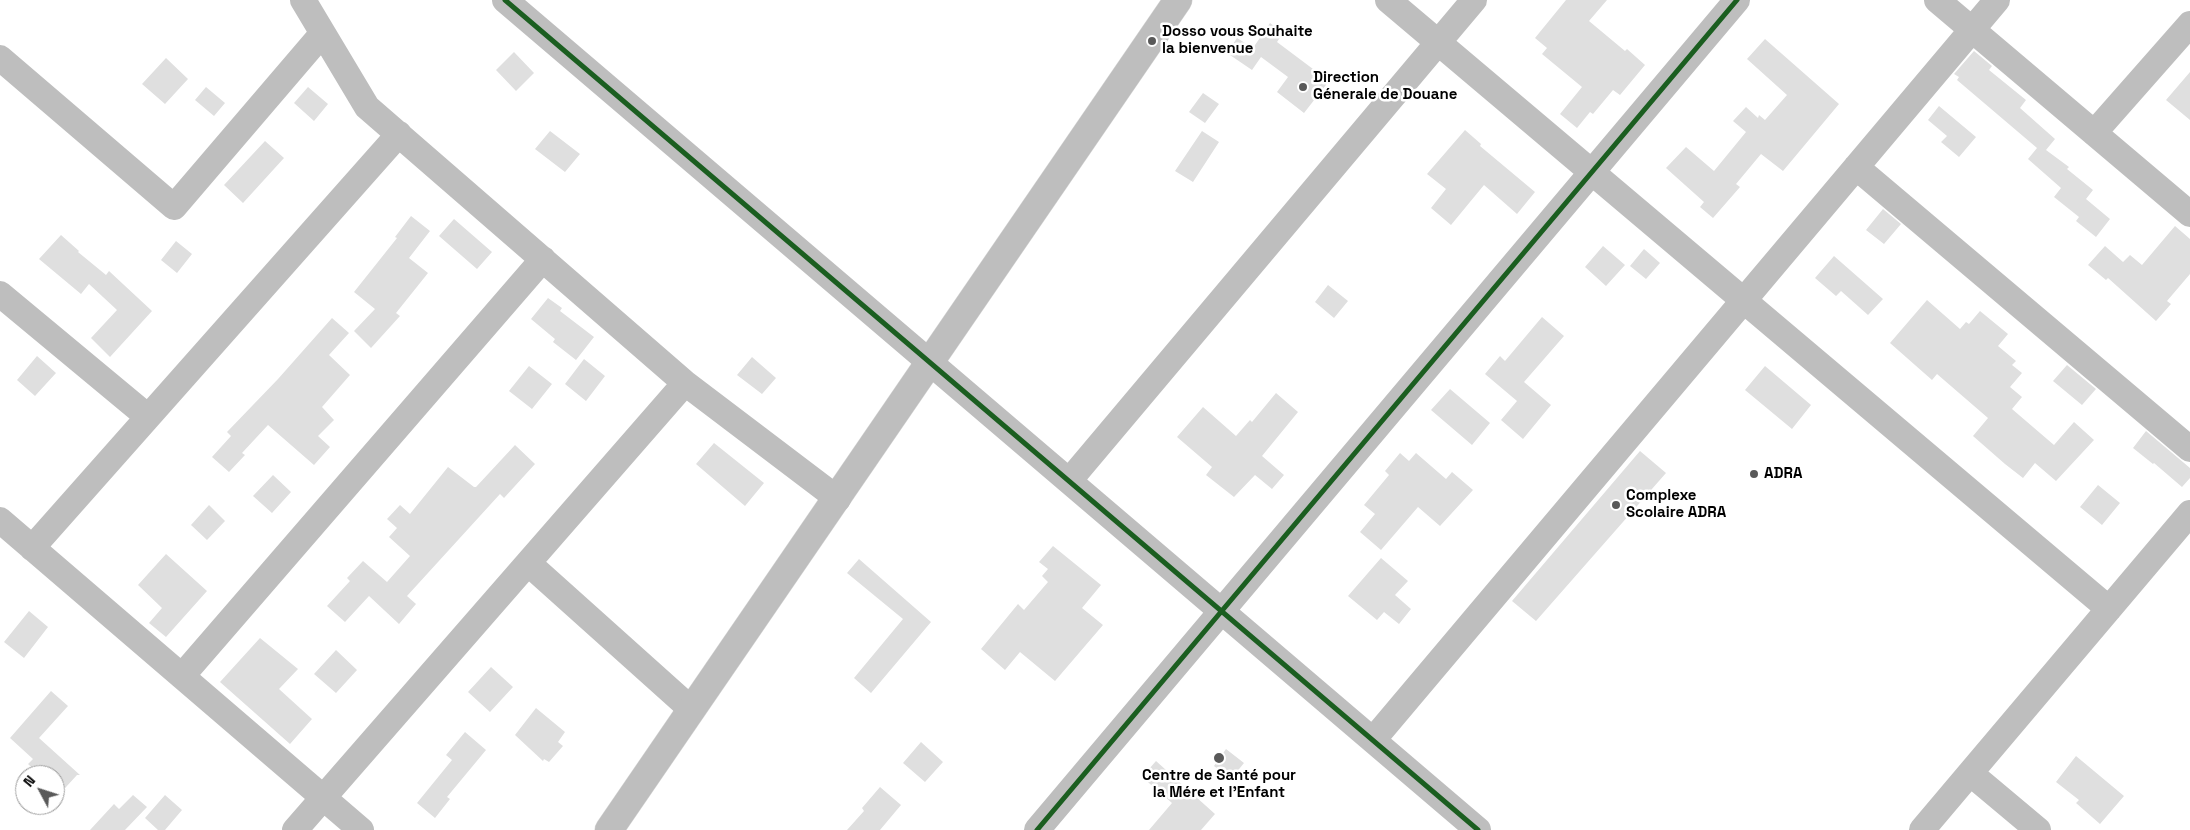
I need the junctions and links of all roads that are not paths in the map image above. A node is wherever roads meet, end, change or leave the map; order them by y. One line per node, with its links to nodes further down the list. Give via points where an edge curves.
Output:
1 (303, 0): 11 (street)
2 (505, 0): 22 (street)
3 (1178, 0): 22 (highway)
4 (1388, 0): 12 (street)
5 (1474, 0): 12 (street)
6 (1736, 0): 17 (street)
7 (1938, 0): 10 (street)
8 (1997, 0): 10 (street)
9 (2190, 24): 15 (street)
10 (1972, 29): 15 (street); 16 (street)
11 (322, 34): 13 (street, via 174,207); 14 (street, via 367,107)
12 (1438, 43): 17 (street); 26 (street)
13 (0, 58)
14 (399, 134): 19 (street); 24 (street)
15 (2094, 134): 18 (street)
16 (1856, 167): 21 (street); 25 (street)
17 (1591, 172): 21 (street); 33 (street)
18 (2190, 214)
19 (543, 259): 23 (street); 34 (street)
20 (0, 294): 24 (street)
21 (1743, 301): 32 (street); 36 (street)
22 (929, 363): 26 (street); 27 (highway)
23 (685, 383): 27 (street); 31 (street)
24 (148, 417): 30 (street)
25 (2190, 450)
26 (1069, 481): 33 (street)
27 (838, 499): 35 (highway)
28 (2190, 513): 32 (street)
29 (0, 520): 30 (street)
30 (32, 548): 34 (street)
31 (528, 563): 35 (street); 38 (street)
32 (2109, 609): 37 (street)
33 (1222, 611): 36 (street); 42 (street)
34 (182, 676): 38 (street)
35 (692, 710): 41 (highway)
36 (1373, 740): 43 (street)
37 (1970, 773): 44 (street); 45 (street)
38 (324, 796): 39 (street); 40 (street)
39 (295, 830)
40 (361, 830)
41 (609, 830)
42 (1037, 830)
43 (1478, 830)
44 (1922, 830)
45 (2038, 830)

